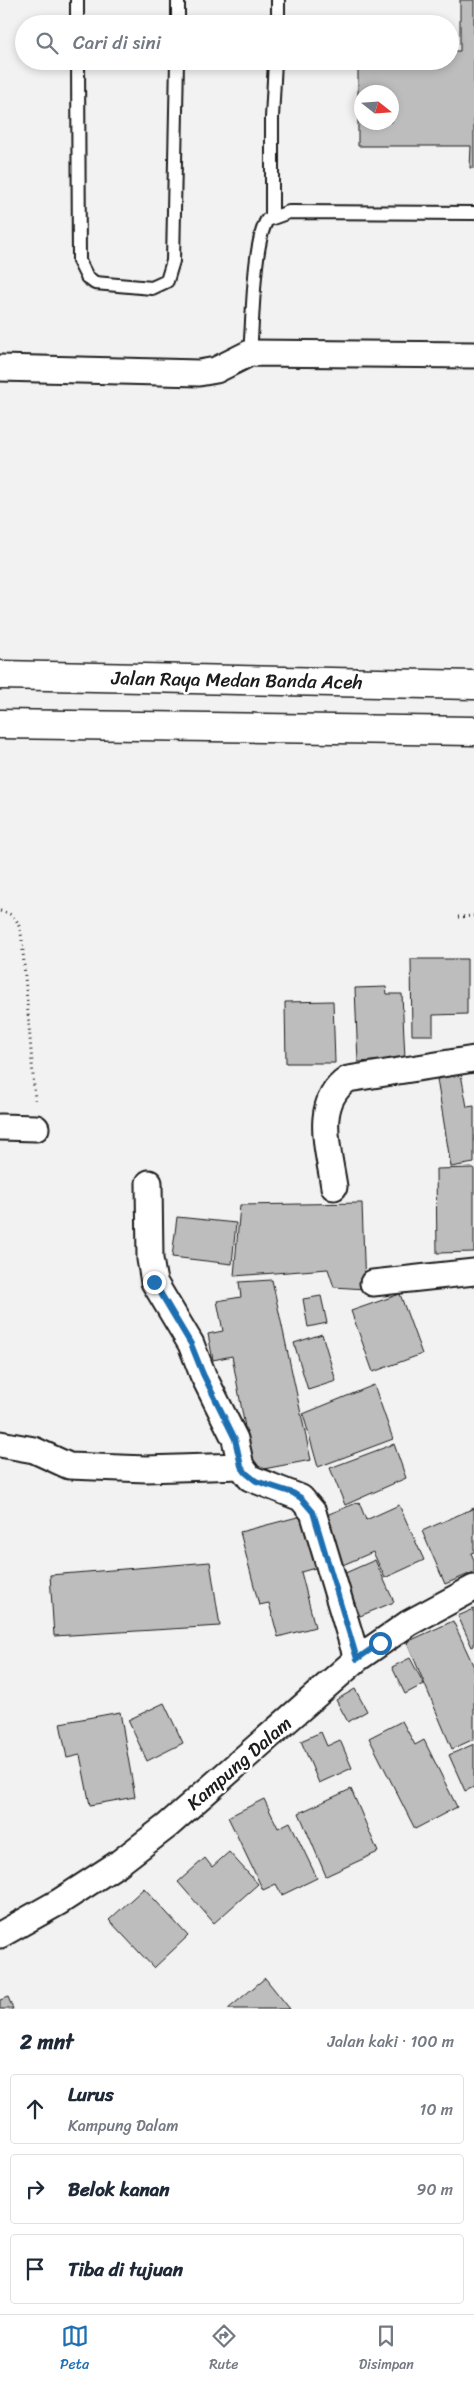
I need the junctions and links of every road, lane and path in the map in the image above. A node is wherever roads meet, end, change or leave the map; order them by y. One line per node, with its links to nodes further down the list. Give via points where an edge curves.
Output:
1 (77, 0): 4 (lane)
2 (178, 0): 5 (lane)
3 (278, 0): 6 (lane)
4 (77, 15)
5 (178, 15)
6 (278, 15)
7 (78, 70): 8 (lane, via 79,261 95,283 152,288 167,281 173,261)
8 (177, 70)
9 (275, 70): 11 (lane)
10 (474, 213): 11 (lane, via 289,212)
11 (272, 216): 12 (lane, via 263,226 259,248)
12 (250, 353): 13 (street); 14 (street, via 216,370 199,372)
13 (474, 355)
14 (0, 368)
15 (0, 675): 16 (highway, Jalan Raya Medan Banda Aceh)
16 (474, 685)
17 (0, 724): 18 (highway)
18 (474, 731)
19 (0, 911): 24 (path, via 15,917 22,938)
20 (474, 916): 21 (path)
21 (458, 917)
22 (474, 1059): 26 (street, via 348,1079 338,1086 331,1095 325,1123)
23 (0, 1127): 24 (street)
24 (36, 1128)
25 (149, 1183): 30 (street, via 150,1258 154,1282 191,1344 235,1439)
26 (334, 1187)
27 (474, 1272): 28 (street)
28 (373, 1283)
29 (0, 1444): 30 (street, via 34,1450 69,1466 146,1469)
30 (241, 1466): 32 (street, via 250,1478 301,1498 313,1512)
31 (474, 1588): 32 (street, Kampung Dalam, via 409,1623)
32 (357, 1659): 33 (street, Kampung Dalam, via 167,1826 119,1863)
33 (0, 1935)

